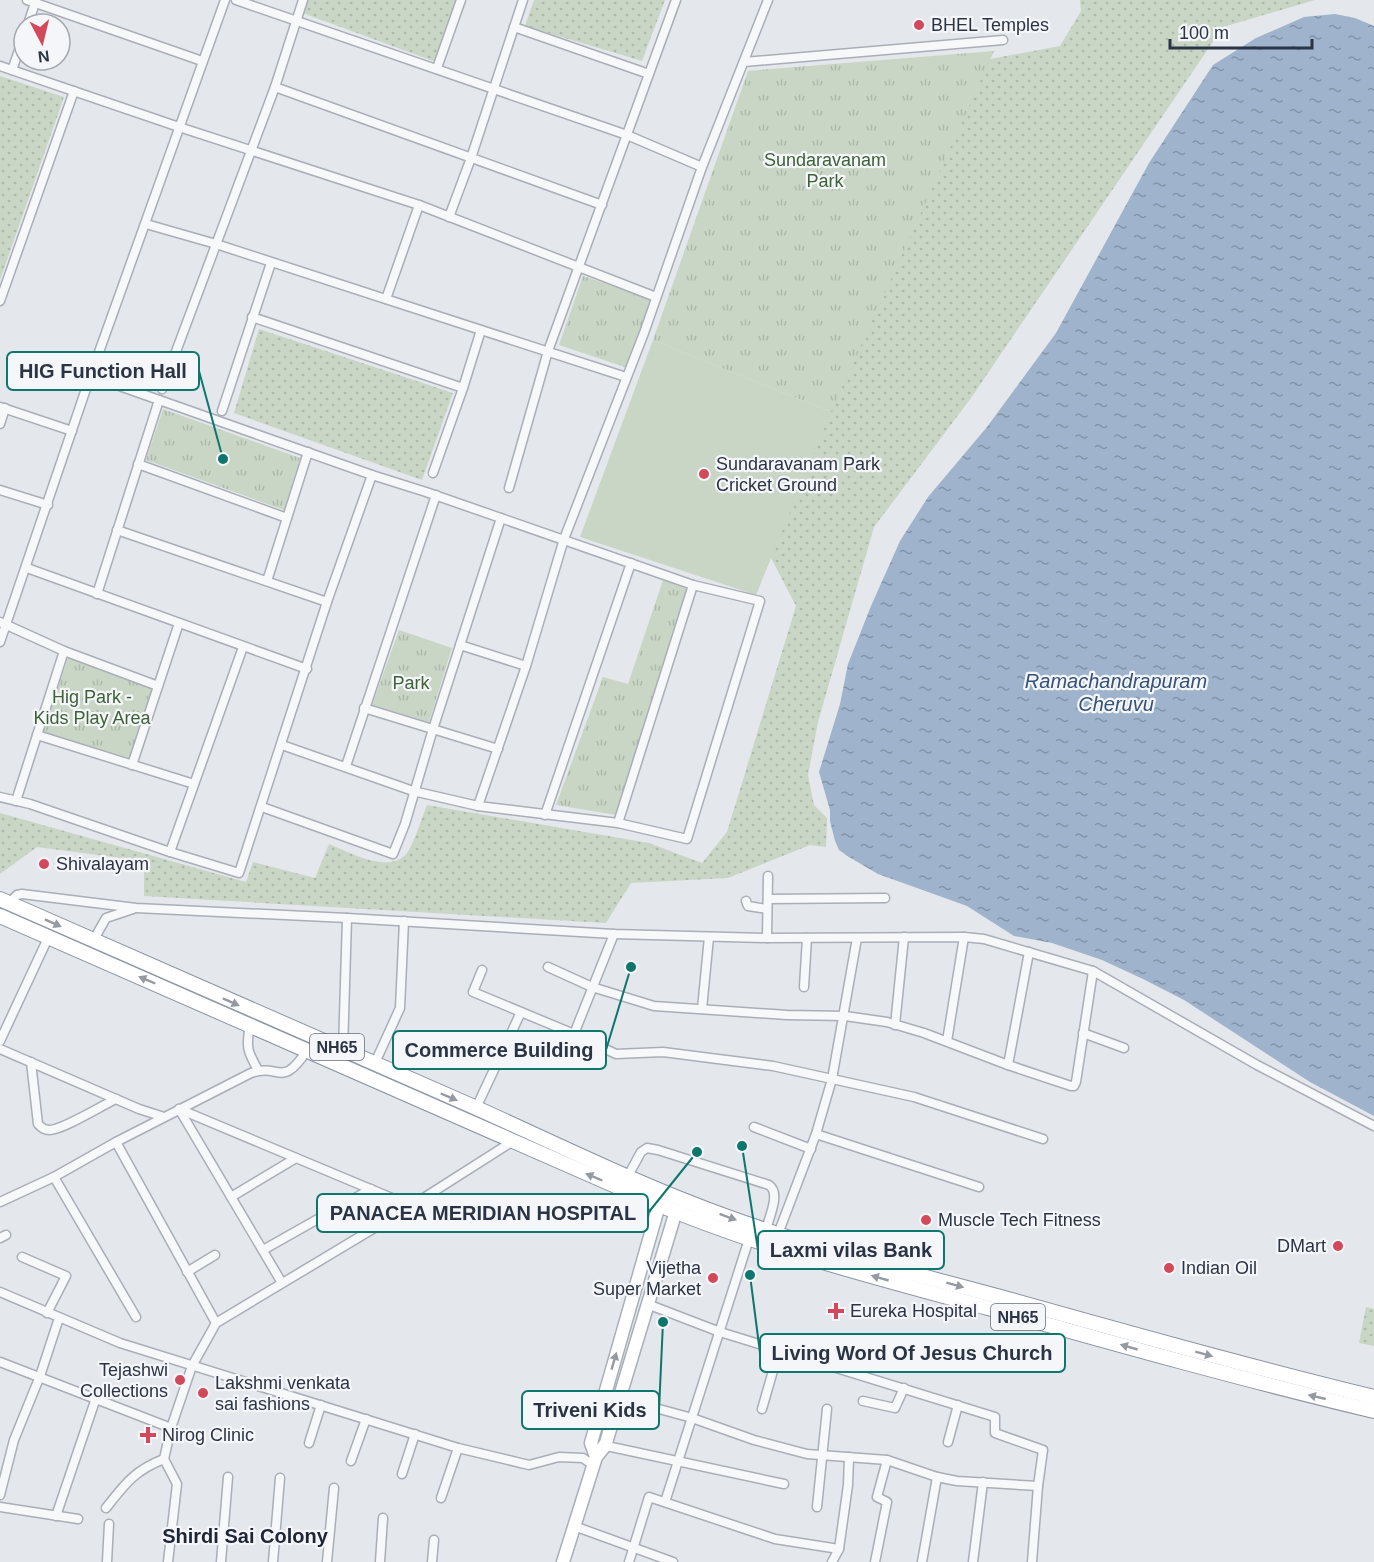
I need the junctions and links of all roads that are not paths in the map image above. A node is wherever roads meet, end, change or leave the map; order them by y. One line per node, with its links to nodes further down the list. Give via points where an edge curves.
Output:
1 (225, 0): 12 (street)
2 (236, 0): 9 (street)
3 (303, 0): 9 (street)
4 (461, 0): 15 (street)
5 (523, 0): 10 (street)
6 (676, 0): 18 (street)
7 (768, 0): 13 (street)
8 (33, 1): 12 (street)
9 (297, 20): 15 (street); 19 (street)
10 (514, 27): 18 (street); 20 (street)
11 (1003, 40): 13 (street)
12 (202, 61): 22 (street)
13 (744, 62): 26 (street)
14 (0, 66): 16 (street)
15 (437, 68): 20 (street)
16 (12, 70)
17 (18, 72): 21 (street)
18 (649, 74): 23 (street)
19 (274, 87): 24 (street); 25 (street)
20 (494, 88): 23 (street); 25 (street)
21 (74, 91): 22 (street); 36 (street)
22 (179, 127): 24 (street); 30 (street)
23 (627, 135): 26 (street); 27 (street)
24 (250, 150): 28 (street); 31 (street)
25 (471, 158): 27 (street); 29 (street)
26 (702, 167): 34 (street)
27 (602, 204): 33 (street)
28 (419, 205): 29 (street); 35 (street)
29 (449, 217): 33 (street)
30 (146, 224): 31 (street); 40 (street)
31 (216, 244): 32 (street); 43 (street)
32 (271, 263): 35 (street); 37 (street)
33 (578, 267): 34 (street); 39 (street)
34 (656, 297): 41 (street)
35 (386, 299): 38 (street)
36 (0, 301)
37 (252, 317): 42 (street); 46 (street)
38 (480, 330): 39 (street); 42 (street)
39 (548, 351): 41 (street); 53 (street)
40 (91, 376): 44 (street); 48 (street)
41 (626, 377): 60 (street)
42 (463, 388): 51 (street)
43 (162, 389)
44 (159, 400): 49 (street); 50 (street)
45 (2, 408): 47 (street); 48 (street)
46 (222, 411)
47 (0, 424)
48 (72, 431): 56 (street)
49 (308, 452): 52 (street); 57 (street)
50 (138, 464): 57 (street); 59 (street)
51 (433, 473)
52 (372, 475): 55 (street); 66 (street)
53 (509, 488)
54 (0, 490): 56 (street)
55 (436, 495): 58 (street); 76 (street)
56 (48, 505): 62 (street)
57 (287, 518): 63 (street)
58 (501, 518): 60 (street); 70 (street)
59 (117, 530): 63 (street); 65 (street)
60 (564, 539): 61 (street); 73 (street)
61 (631, 563): 64 (street); 89 (street)
62 (27, 568): 65 (street); 67 (street)
63 (267, 581): 66 (street)
64 (693, 585): 90 (street); 90 (street, via 760,601 687,839)
65 (97, 594): 68 (street)
66 (327, 602): 74 (street)
67 (3, 623): 69 (street); 72 (street)
68 (179, 623): 71 (street); 75 (street)
69 (0, 642)
70 (460, 645): 73 (street); 77 (street)
71 (243, 647): 74 (street); 83 (street)
72 (64, 651): 75 (street); 78 (street)
73 (526, 666): 80 (street)
74 (307, 669): 79 (street)
75 (158, 686): 81 (street)
76 (364, 708): 77 (street); 82 (street)
77 (433, 729): 80 (street); 84 (street)
78 (37, 735): 81 (street); 86 (street)
79 (282, 745): 82 (street); 88 (street)
80 (498, 749): 87 (street)
81 (132, 765): 83 (street)
82 (346, 766): 84 (street)
83 (194, 784): 91 (street)
84 (413, 790): 87 (street); 88 (street, via 393,854)
85 (0, 797): 86 (street)
86 (16, 801): 91 (street)
87 (478, 806): 89 (street)
88 (262, 807): 91 (street, via 239,873)
89 (545, 814): 90 (street)
90 (618, 823)
91 (170, 852)
92 (768, 876): 94 (street)
93 (885, 898): 94 (street)
94 (768, 899): 98 (street)
95 (4, 901): 97 (street, via 22,894); 110 (highway, NH65, one-way to 110)
96 (746, 901): 98 (street, via 753,908)
97 (136, 908): 100 (street); 110 (street, via 106,918)
98 (767, 909): 107 (street)
99 (0, 916): 106 (highway, NH65)
100 (347, 918): 101 (street); 129 (street)
101 (404, 921): 102 (street); 131 (street, via 400,1008)
102 (614, 934): 103 (street); 115 (street)
103 (710, 937): 107 (street); 117 (street)
104 (904, 937): 105 (street); 109 (street); 121 (street)
105 (964, 937): 111 (street); 125 (street)
106 (48, 938): 120 (highway, NH65, one-way to 106); 124 (street)
107 (767, 938): 108 (street)
108 (807, 938): 109 (street); 116 (street)
109 (857, 938): 119 (street)
110 (93, 941): 129 (highway, NH65, one-way to 129)
111 (1029, 952): 114 (street); 132 (street)
112 (548, 967): 115 (street)
113 (482, 970): 118 (street, via 473,992)
114 (1093, 971): 122 (street); 141 (street, via 1257,1065)
115 (592, 987): 117 (street, via 654,1006); 123 (street)
116 (804, 987)
117 (702, 1009): 119 (street)
118 (520, 1012): 123 (street); 138 (street)
119 (845, 1016): 121 (street); 134 (street)
120 (250, 1025): 128 (highway, NH65); 133 (street, via 248,1053)
121 (895, 1025): 125 (street)
122 (1083, 1033): 126 (street); 132 (street, via 1074,1086)
123 (574, 1034): 134 (street, via 616,1054 663,1052 773,1066)
124 (0, 1040)
125 (947, 1041): 132 (street)
126 (1124, 1048)
127 (0, 1049): 130 (street)
128 (308, 1049): 133 (street, via 287,1073); 135 (highway, NH65)
129 (343, 1050): 131 (highway, NH65)
130 (31, 1062): 137 (street); 137 (street, via 38,1124 42,1128 60,1127)
131 (374, 1065): 135 (highway, NH65)
132 (1008, 1065)
133 (258, 1070): 139 (street)
134 (832, 1079): 143 (street); 144 (street, via 914,1097)
135 (394, 1080): 136 (highway, NH65)
136 (415, 1090): 138 (highway, NH65, one-way to 138); 145 (highway, NH65)
137 (116, 1099): 140 (street)
138 (476, 1108): 149 (highway, NH65)
139 (179, 1109): 140 (street); 148 (street); 153 (street)
140 (164, 1117): 146 (street)
141 (1374, 1125)
142 (754, 1127): 147 (street)
143 (816, 1134): 147 (street); 151 (street)
144 (1043, 1139)
145 (513, 1141): 155 (highway, NH65, one-way to 145); 156 (street)
146 (116, 1142): 150 (street); 163 (street)
147 (811, 1149): 158 (street)
148 (297, 1158): 152 (street); 153 (street)
149 (628, 1176): 158 (highway, NH65, one-way to 158); 158 (street, via 647,1148 769,1185 775,1194)
150 (54, 1177): 154 (street); 169 (street)
151 (979, 1187)
152 (371, 1189): 156 (street); 160 (street)
153 (231, 1197): 160 (street)
154 (0, 1202)
155 (659, 1205): 157 (highway, NH65); 193 (main road, one-way to 155)
156 (411, 1206): 164 (street)
157 (676, 1211): 159 (highway, NH65); 167 (main road)
158 (772, 1232): 165 (highway, NH65)
159 (749, 1239): 165 (highway, NH65, one-way to 159); 172 (street)
160 (262, 1250): 164 (street)
161 (215, 1255): 163 (street)
162 (22, 1257): 168 (street, via 66,1276)
163 (188, 1272): 171 (street)
164 (282, 1283): 171 (street)
165 (925, 1284): 178 (highway, NH65, one-way to 178); 186 (highway, NH65, one-way to 165, via 1247,1380)
166 (0, 1292): 168 (street)
167 (647, 1304): 172 (street); 180 (main road)
168 (47, 1313): 170 (street)
169 (136, 1317)
170 (59, 1318): 175 (street); 176 (street)
171 (216, 1323): 175 (street)
172 (720, 1332): 173 (street); 187 (street)
173 (779, 1350): 177 (street); 184 (street)
174 (0, 1362): 176 (street)
175 (192, 1366): 182 (street); 189 (street)
176 (40, 1376): 179 (street); 211 (street, via 14,1440)
177 (904, 1388): 181 (street, via 896,1408); 183 (street)
178 (1374, 1397)
179 (96, 1398): 189 (street); 217 (street)
180 (619, 1398): 187 (street); 194 (main road)
181 (863, 1401)
182 (321, 1405): 188 (street); 192 (street)
183 (958, 1405): 191 (street); 209 (street, via 994,1417 995,1433 1043,1450)
184 (762, 1409)
185 (827, 1409): 196 (street)
186 (1374, 1411)
187 (692, 1418): 196 (street, via 754,1440); 201 (street)
188 (366, 1419): 190 (street); 200 (street)
189 (171, 1428): 198 (street)
190 (415, 1434): 195 (street); 203 (street)
191 (948, 1442)
192 (309, 1443)
193 (591, 1443): 194 (street); 202 (main road)
194 (605, 1446): 201 (street); 202 (main road)
195 (458, 1448): 202 (street, via 529,1465 559,1457); 212 (street)
196 (824, 1455): 197 (street); 215 (street)
197 (849, 1457): 199 (street); 224 (street)
198 (164, 1459): 216 (street, via 144,1467); 226 (street, via 177,1484)
199 (887, 1460): 205 (street); 236 (street, via 876,1497 887,1502)
200 (351, 1461)
201 (678, 1461): 208 (street); 213 (street)
202 (595, 1462): 221 (main road)
203 (402, 1474)
204 (228, 1477): 227 (street)
205 (937, 1477): 207 (street); 237 (street)
206 (280, 1478): 228 (street)
207 (983, 1482): 209 (street); 238 (street)
208 (784, 1484)
209 (1038, 1486): 239 (street)
210 (334, 1488): 229 (street)
211 (0, 1495)
212 (441, 1498)
213 (665, 1502): 223 (street, via 649,1497); 224 (street, via 775,1539)
214 (0, 1507): 217 (street)
215 (817, 1507)
216 (106, 1508)
217 (56, 1516): 219 (street)
218 (383, 1518): 230 (street)
219 (78, 1519)
220 (109, 1524): 225 (street)
221 (574, 1526): 223 (street); 232 (main road)
222 (434, 1539): 231 (street)
223 (634, 1548): 233 (street); 234 (street)
224 (839, 1549): 235 (street)
225 (107, 1562)
226 (168, 1562)
227 (222, 1562)
228 (273, 1562)
229 (327, 1562)
230 (380, 1562)
231 (432, 1562)
232 (563, 1562)
233 (629, 1562)
234 (673, 1562)
235 (832, 1562)
236 (875, 1562)
237 (922, 1562)
238 (974, 1562)
239 (1032, 1562)

